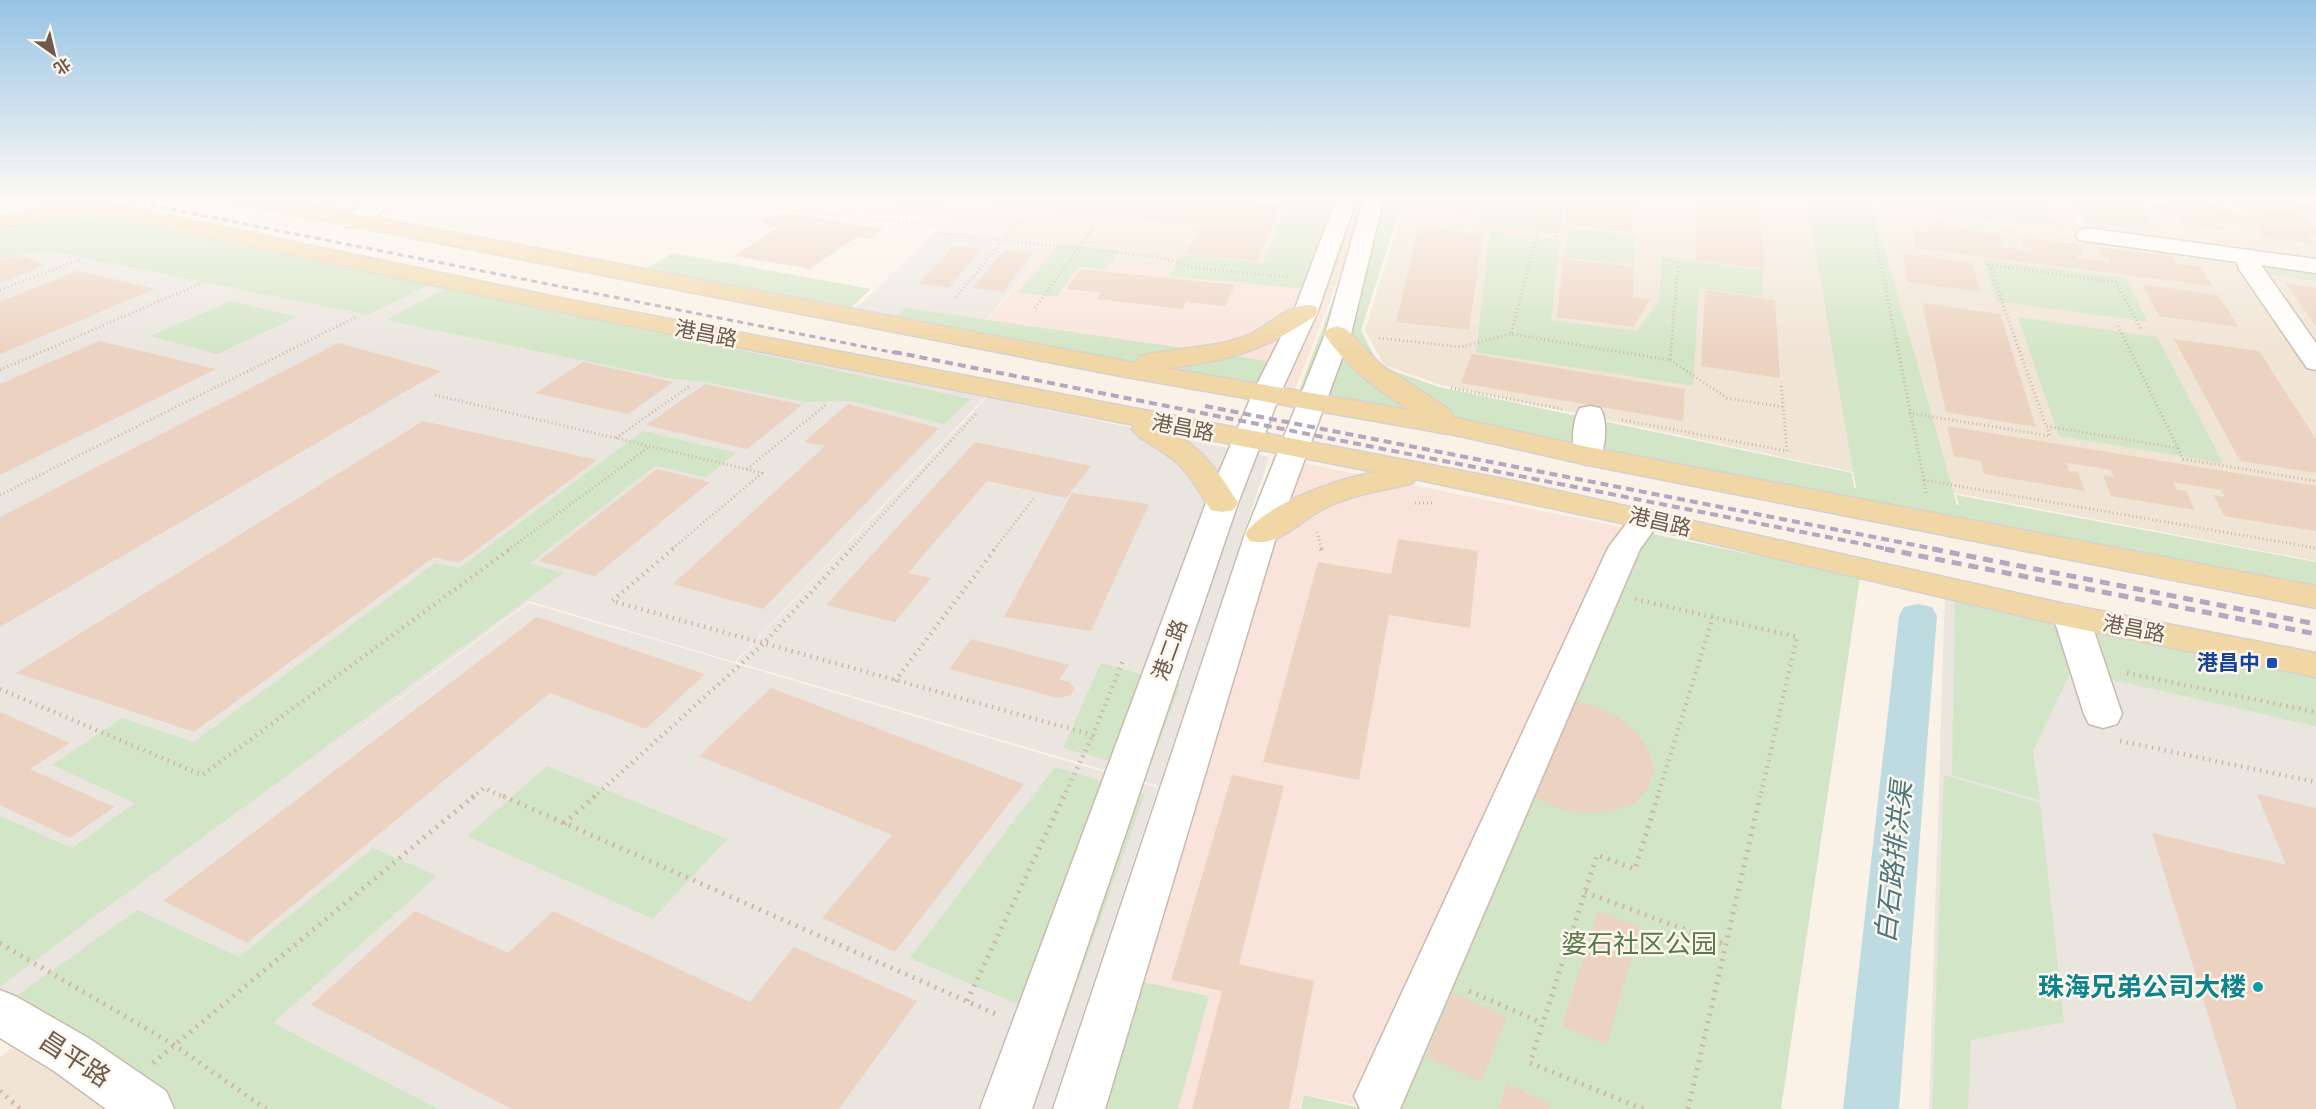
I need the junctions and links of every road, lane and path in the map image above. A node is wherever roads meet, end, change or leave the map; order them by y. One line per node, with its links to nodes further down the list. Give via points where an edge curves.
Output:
1 (1079, 248): 19 (path)
2 (287, 249): 44 (main road, 港昌路)
3 (498, 249): 29 (main road)
4 (996, 249): 18 (path)
5 (1086, 249): 15 (path, via 1158,257 1193,268)
6 (1332, 249): 20 (street, 港二路)
7 (1361, 249): 24 (street)
8 (1533, 249): 25 (path)
9 (1879, 249): 41 (path)
10 (2192, 249): 11 (street)
11 (2247, 256): 13 (street); 28 (street, via 2251,269)
12 (82, 259): 17 (path)
13 (2316, 266)
14 (1678, 267): 27 (path)
15 (1297, 278)
16 (199, 284): 30 (path)
17 (0, 290)
18 (956, 297)
19 (1035, 308)
20 (1306, 311): 29 (main road, via 1258,340 1238,347 1182,359); 34 (street, 港二路)
21 (356, 317): 56 (path)
22 (2118, 326): 50 (path)
23 (2141, 328): 45 (path, via 2116,282 1989,265)
24 (1338, 334): 36 (street); 46 (main road, via 1361,365 1383,382)
25 (1511, 334): 26 (path, via 1461,347); 27 (path)
26 (1376, 338)
27 (1670, 360): 38 (path, via 1727,398)
28 (2316, 362)
29 (1114, 366): 34 (main road)
30 (0, 370)
31 (1780, 382): 38 (path)
32 (690, 386): 47 (path)
33 (1440, 387): 42 (path)
34 (1267, 392): 36 (main road); 48 (street, 港二路)
35 (435, 395): 47 (path)
36 (1312, 400): 46 (main road); 51 (street)
37 (827, 404): 53 (path)
38 (1783, 407): 42 (path, via 1787,451)
39 (966, 411): 40 (path)
40 (977, 413): 43 (path); 69 (path)
41 (1909, 413): 45 (path, via 2050,436); 64 (path, via 1924,480)
42 (1590, 414): 52 (street)
43 (989, 416)
44 (1121, 416): 48 (main road, 港昌路); 58 (main road, via 1188,455)
45 (2046, 426): 50 (path)
46 (1460, 427): 52 (main road)
47 (616, 438): 49 (path)
48 (1248, 440): 51 (main road, 港昌路); 58 (street, 港二路)
49 (650, 446): 53 (path); 74 (path, via 202,775)
50 (2178, 448): 54 (path, via 2183,459)
51 (1295, 449): 55 (main road, 港昌路); 62 (street, via 1284,467)
52 (1588, 456): 66 (main road)
53 (747, 470): 69 (path, via 762,473 612,601)
54 (2316, 481)
55 (1436, 489): 59 (path); 60 (main road, 港昌路); 62 (main road, via 1384,479 1326,494)
56 (0, 495)
57 (1034, 498): 73 (path)
58 (1222, 503): 92 (street, 港二路)
59 (1413, 503)
60 (1646, 519): 65 (street, via 1628,541); 67 (main road, 港昌路)
61 (1324, 528): 63 (path)
62 (1261, 534): 93 (street)
63 (1309, 538)
64 (2316, 548)
65 (1605, 591): 68 (path); 83 (street)
66 (2316, 597)
67 (2071, 616): 71 (street); 72 (main road, 港昌路)
68 (1713, 617): 80 (path, via 1635,869 1597,855); 82 (path, via 1797,637)
69 (763, 644): 73 (path); 79 (path)
70 (1124, 658): 77 (path)
71 (2088, 665): 75 (path); 76 (street)
72 (2316, 665)
73 (895, 681): 77 (path)
74 (0, 689)
75 (2316, 712)
76 (2106, 726): 78 (path)
77 (1093, 735): 79 (path, via 967,1001)
78 (2316, 782)
79 (564, 824): 86 (path, via 484,788)
80 (1585, 891): 82 (path); 85 (path)
81 (0, 943): 86 (path)
82 (1726, 945): 95 (path)
83 (1434, 976): 85 (path); 88 (street)
84 (0, 1012): 89 (street, 昌平路, via 72,1055)
85 (1542, 1023): 94 (path, via 1530,1063)
86 (174, 1046): 89 (path); 91 (path)
87 (0, 1091): 90 (path)
88 (1380, 1096)
89 (134, 1099)
90 (20, 1109)
91 (266, 1109)
92 (1006, 1109)
93 (1079, 1109)
94 (1643, 1109)
95 (1688, 1109)

